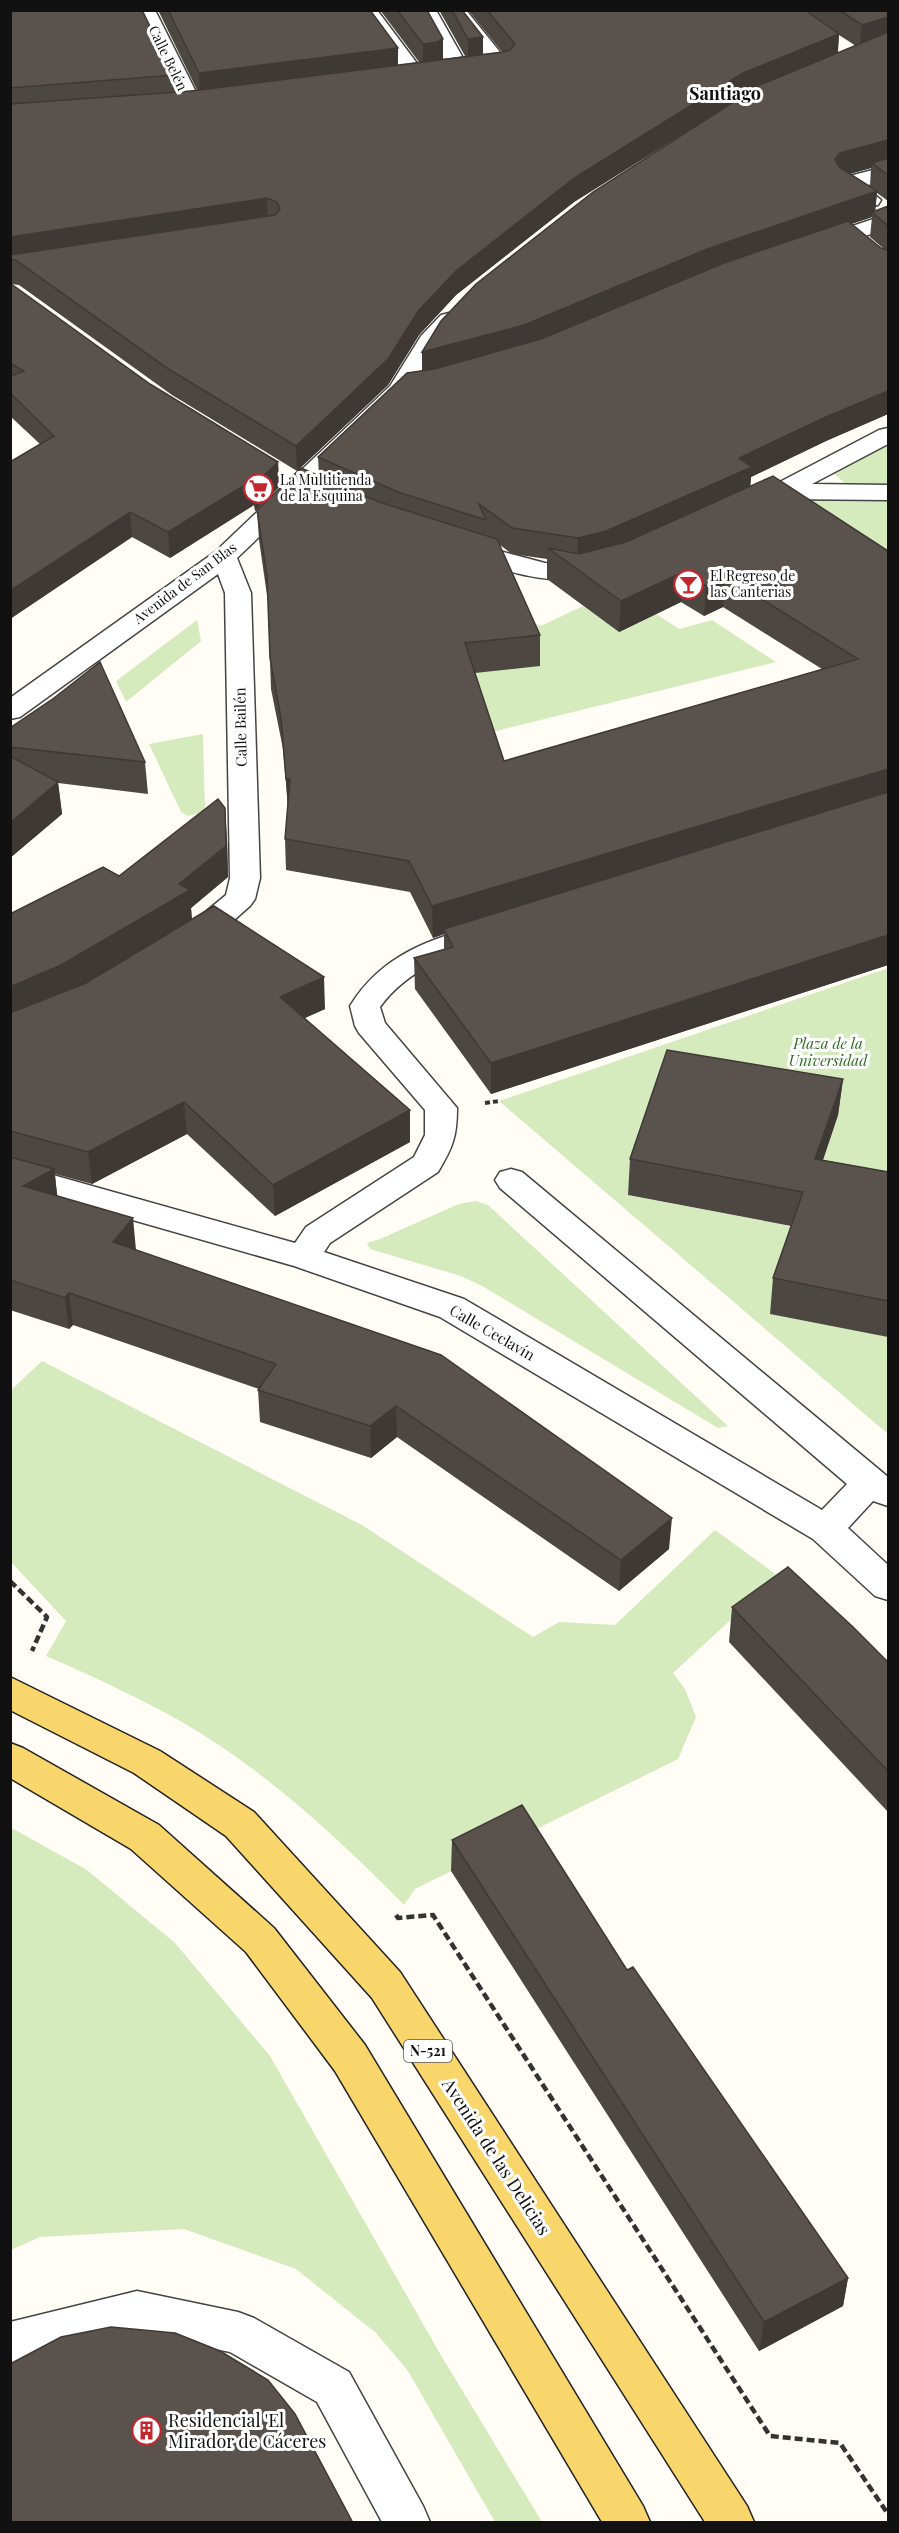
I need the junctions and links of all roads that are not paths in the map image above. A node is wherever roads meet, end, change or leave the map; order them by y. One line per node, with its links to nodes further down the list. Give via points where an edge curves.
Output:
1 (145, 10): 8 (street, Calle Belén)
2 (366, 10): 5 (street)
3 (426, 10): 5 (street, via 457,65 442,74)
4 (455, 10): 5 (street, via 502,67)
5 (416, 77): 6 (street)
6 (392, 80)
7 (215, 103): 8 (street)
8 (192, 106): 9 (street)
9 (169, 108)
10 (888, 173): 11 (street, via 846,184)
11 (888, 212)
12 (888, 221): 13 (street, via 858,241)
13 (793, 254)
14 (466, 302): 16 (street, Avenida de San Blas, via 429,341)
15 (425, 387): 16 (street)
16 (399, 390): 23 (street, Avenida de San Blas)
17 (888, 435): 18 (street)
18 (778, 492): 19 (street); 20 (street); 21 (street)
19 (888, 492)
20 (735, 511)
21 (815, 516)
22 (443, 542): 24 (street, via 508,563 577,574)
23 (225, 557): 25 (street, Avenida de San Blas); 27 (street, Calle Bailén, via 238,593 245,878 240,899 196,936)
24 (615, 565)
25 (10, 711)
26 (516, 925): 30 (street, via 436,949 400,967 375,990 365,1006 370,1026 441,1108 441,1135 427,1164 318,1235)
27 (166, 954)
28 (10, 1174): 30 (street, Calle Ceclavín)
29 (511, 1180): 31 (street)
30 (303, 1257): 32 (street, Calle Ceclavín, via 452,1308)
31 (879, 1488): 32 (street)
32 (826, 1529): 33 (street, Calle Ceclavín)
33 (888, 1586)
34 (10, 1692): 39 (main road, Avenida de las Delicias / N-521, via 147,1762 240,1824 386,1985)
35 (10, 1759): 38 (main road, via 145,1837 260,1940 350,2058)
36 (13, 2343): 37 (street, via 137,2312 238,2332 333,2387)
37 (407, 2523)
38 (627, 2523)
39 (731, 2523)

